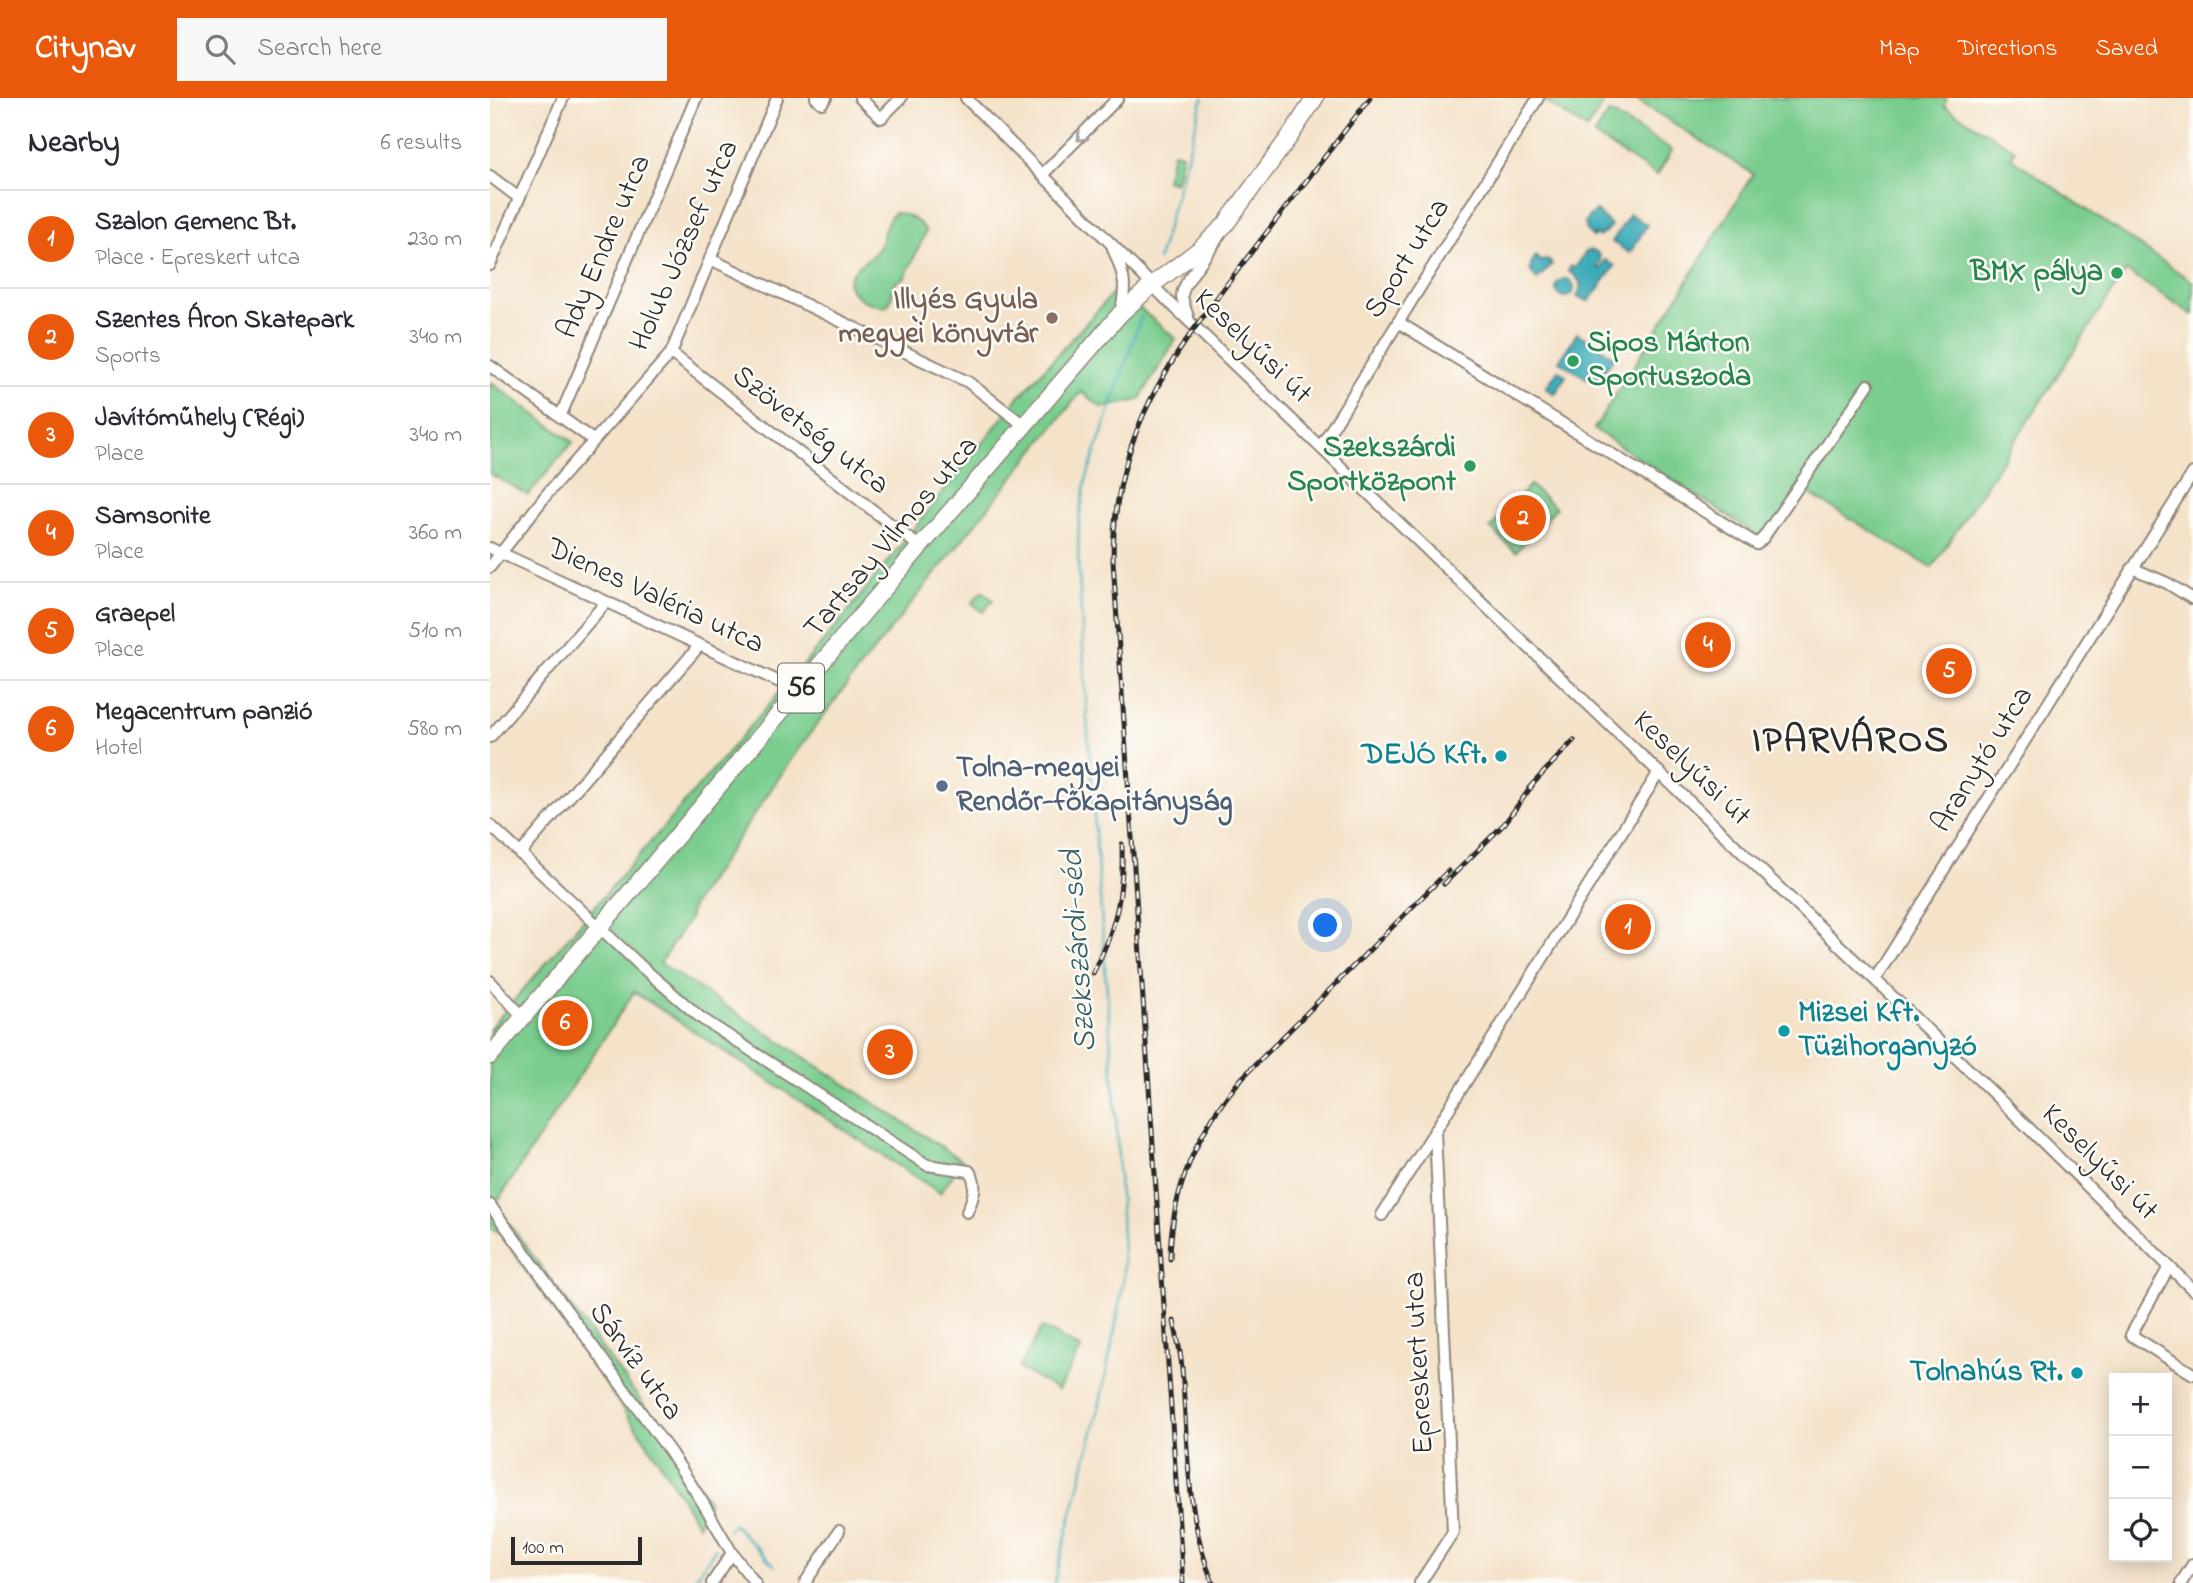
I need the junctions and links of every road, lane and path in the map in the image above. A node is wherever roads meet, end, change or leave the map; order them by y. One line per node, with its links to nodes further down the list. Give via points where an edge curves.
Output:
1 (563, 98): 14 (street)
2 (696, 98): 26 (street, Ady Endre utca)
3 (777, 98): 17 (street, Holub József utca)
4 (816, 98): 5 (street, via 822,103)
5 (827, 98)
6 (860, 98): 7 (street, via 881,118)
7 (901, 98)
8 (966, 98): 12 (street, Keselyűsi út)
9 (1118, 98): 12 (street, one-way to 12)
10 (1315, 98): 15 (main road, 56)
11 (1538, 98): 22 (street, Sport utca)
12 (1042, 175): 16 (street, Keselyűsi út)
13 (490, 176): 14 (street)
14 (519, 198): 18 (street)
15 (1225, 225): 19 (main road, 56); 21 (street, via 1185,284 1182,297)
16 (1111, 243): 19 (street, Keselyűsi út); 20 (street, via 1124,279)
17 (710, 259): 23 (street, Holub József utca); 27 (street, via 968,382)
18 (490, 265)
19 (1152, 285): 20 (main road, Tartsay Vilmos utca / 56); 21 (street, Keselyűsi út)
20 (1120, 314): 27 (main road, Tartsay Vilmos utca / 56)
21 (1189, 320): 29 (street, Keselyűsi út)
22 (1398, 322): 25 (street, via 1757,544); 29 (street, Sport utca)
23 (671, 353): 28 (street, Holub József utca); 31 (street, Szövetség utca)
24 (490, 366): 26 (street)
25 (1868, 385)
26 (560, 417): 28 (street)
27 (1024, 426): 31 (main road, Tartsay Vilmos utca / 56)
28 (593, 440): 33 (street, Holub József utca)
29 (1321, 446): 41 (street, Keselyűsi út)
30 (2193, 473): 35 (street, Aranytó utca)
31 (920, 547): 39 (main road, Tartsay Vilmos utca / 56)
32 (490, 548): 33 (street, Dienes Valéria utca)
33 (501, 553): 34 (street, Holub József utca); 37 (street, Dienes Valéria utca)
34 (490, 567)
35 (2132, 568): 36 (street); 45 (street, Aranytó utca)
36 (2193, 599)
37 (606, 602): 38 (street, Dienes Valéria utca); 40 (street)
38 (700, 645): 39 (street, Dienes Valéria utca); 43 (street)
39 (799, 691): 44 (main road, Tartsay Vilmos utca / 56)
40 (490, 737)
41 (1659, 772): 45 (street, Keselyűsi út); 49 (street)
42 (490, 825): 43 (street)
43 (520, 854): 44 (street)
44 (600, 927): 47 (main road, Tartsay Vilmos utca / 56); 51 (street, via 701,1018 927,1165 971,1173 974,1186)
45 (1875, 979): 53 (street, Keselyűsi út)
46 (490, 981): 47 (street)
47 (523, 1017): 48 (main road, Tartsay Vilmos utca / 56)
48 (490, 1056)
49 (1434, 1131): 52 (street); 62 (street, Epreskert utca, via 1453,1532)
50 (490, 1205): 57 (street, Sárvíz utca, via 670,1452)
51 (967, 1212)
52 (1382, 1215)
53 (2169, 1267): 54 (street, Keselyűsi út); 55 (street, via 2131,1335)
54 (2193, 1290)
55 (2193, 1374)
56 (839, 1531): 61 (street)
57 (732, 1553): 59 (street); 60 (street, Sárvíz utca)
58 (2193, 1564): 63 (street)
59 (712, 1583)
60 (755, 1583)
61 (805, 1583)
62 (1420, 1583)
63 (2181, 1583)

